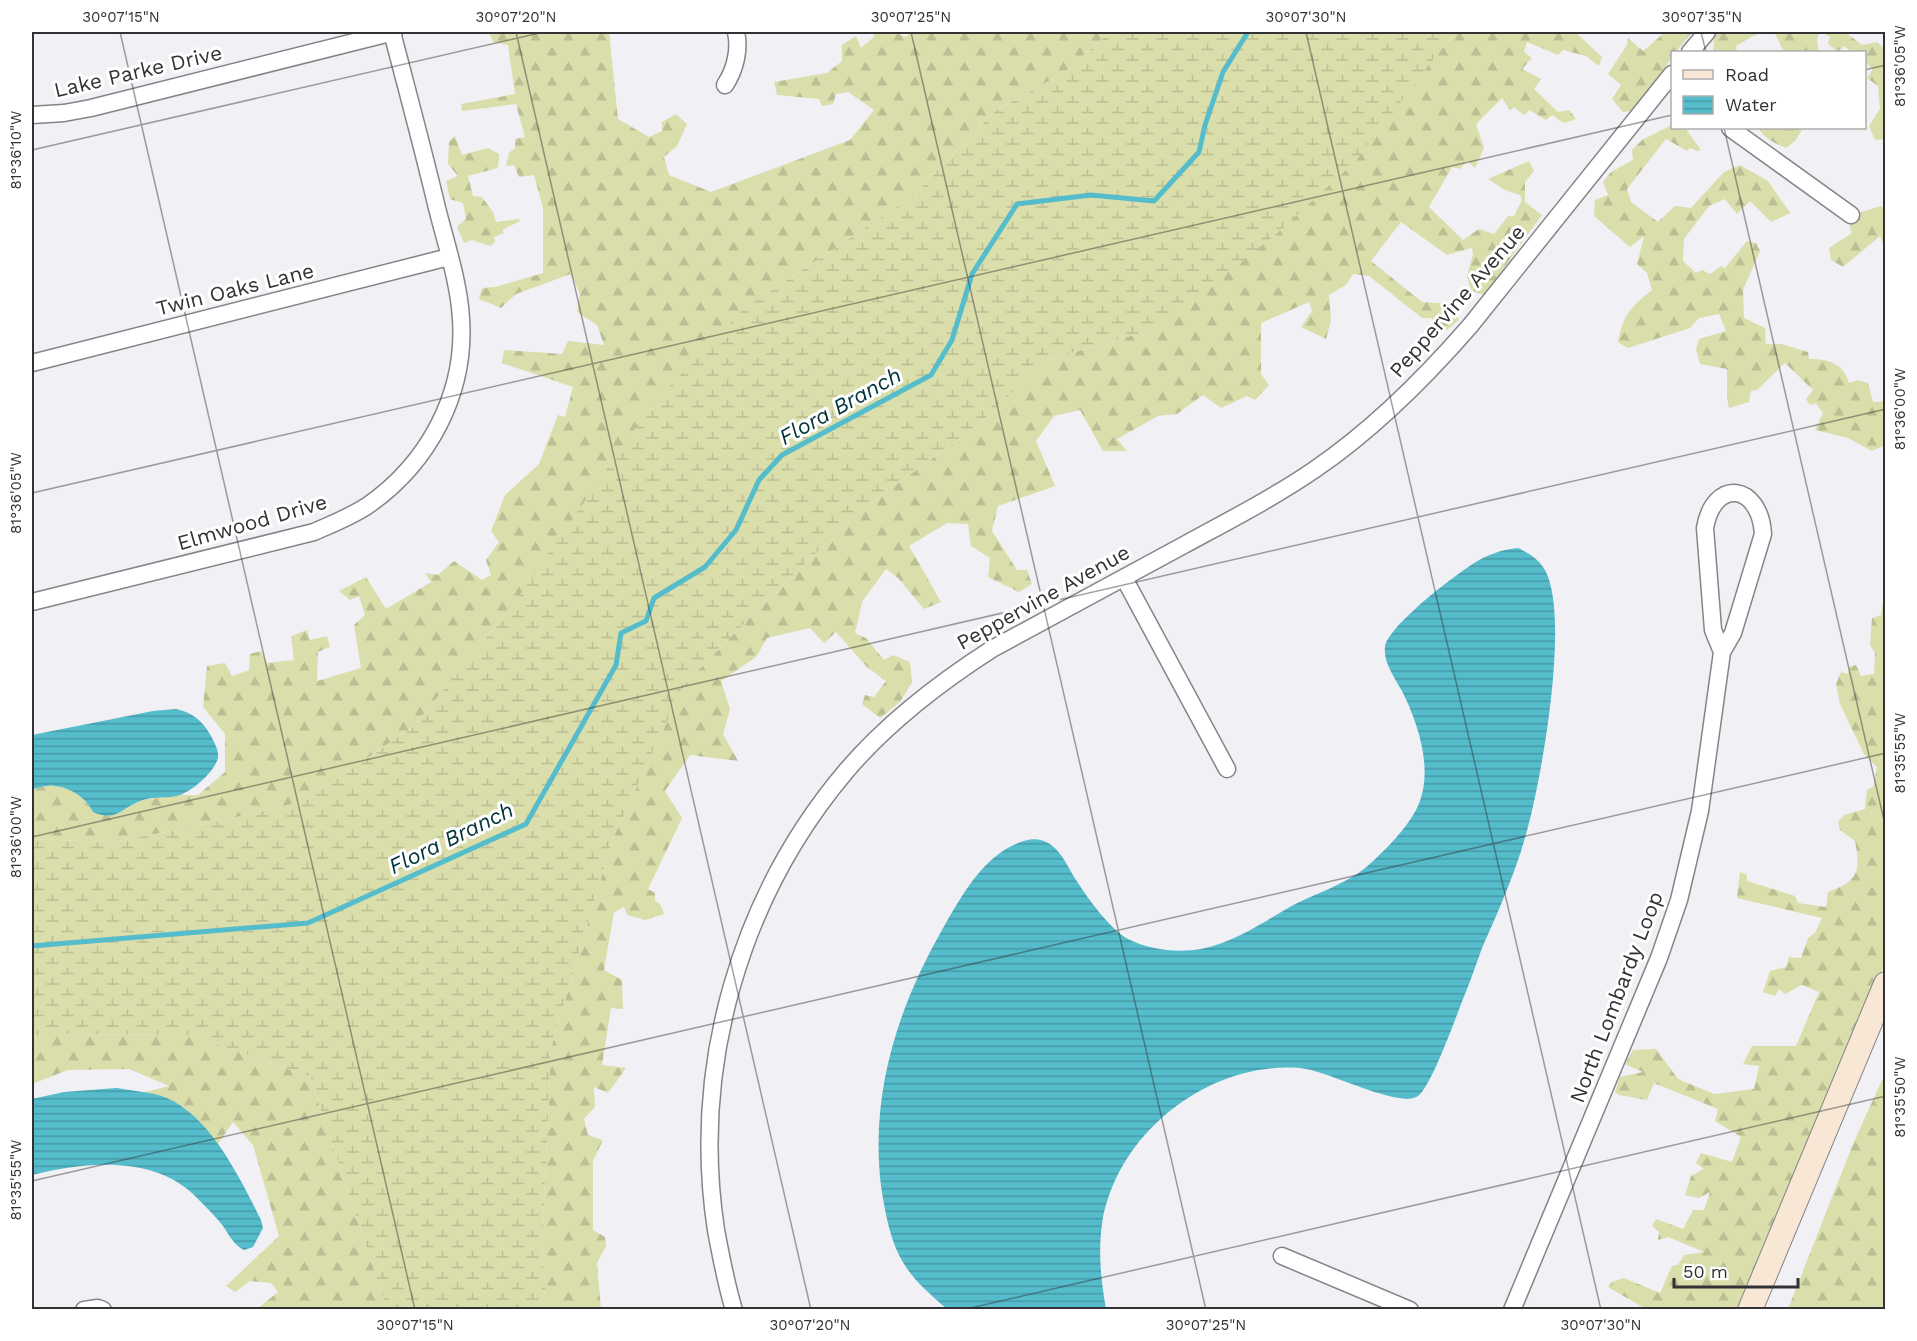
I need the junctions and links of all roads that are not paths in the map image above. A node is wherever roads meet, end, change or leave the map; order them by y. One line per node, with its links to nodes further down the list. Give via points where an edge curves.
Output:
1 (393, 32): 7 (street, Lake Parke Drive, via 91,108); 10 (street, Elmwood Drive)
2 (736, 32): 6 (street, via 737,50)
3 (1707, 32): 4 (street)
4 (1691, 51)
5 (1670, 80): 12 (street, Peppervine Avenue, via 1470,326 1400,400 1306,476)
6 (725, 85)
7 (32, 116)
8 (1731, 129): 9 (street)
9 (1851, 215)
10 (449, 257): 11 (street, Twin Oaks Lane); 13 (street, Elmwood Drive, via 461,320 456,380 433,436 389,489 349,516 314,532)
11 (32, 363)
12 (1124, 578): 15 (street); 20 (street, Peppervine Avenue, via 993,649 919,700 847,770 795,842 766,895 730,988 713,1076 709,1126 713,1205)
13 (32, 602)
14 (1722, 652): 14 (street, North Lombardy Loop, via 1733,633 1763,534 1757,506 1746,496 1733,493 1713,502 1705,528 1713,630); 22 (street, North Lombardy Loop, via 1700,811 1679,900 1659,958)
15 (1227, 769)
16 (1886, 984): 23 (street)
17 (1282, 1256): 21 (street)
18 (84, 1310): 19 (street)
19 (103, 1310)
20 (734, 1310)
21 (1410, 1310)
22 (1512, 1310)
23 (1750, 1310)

